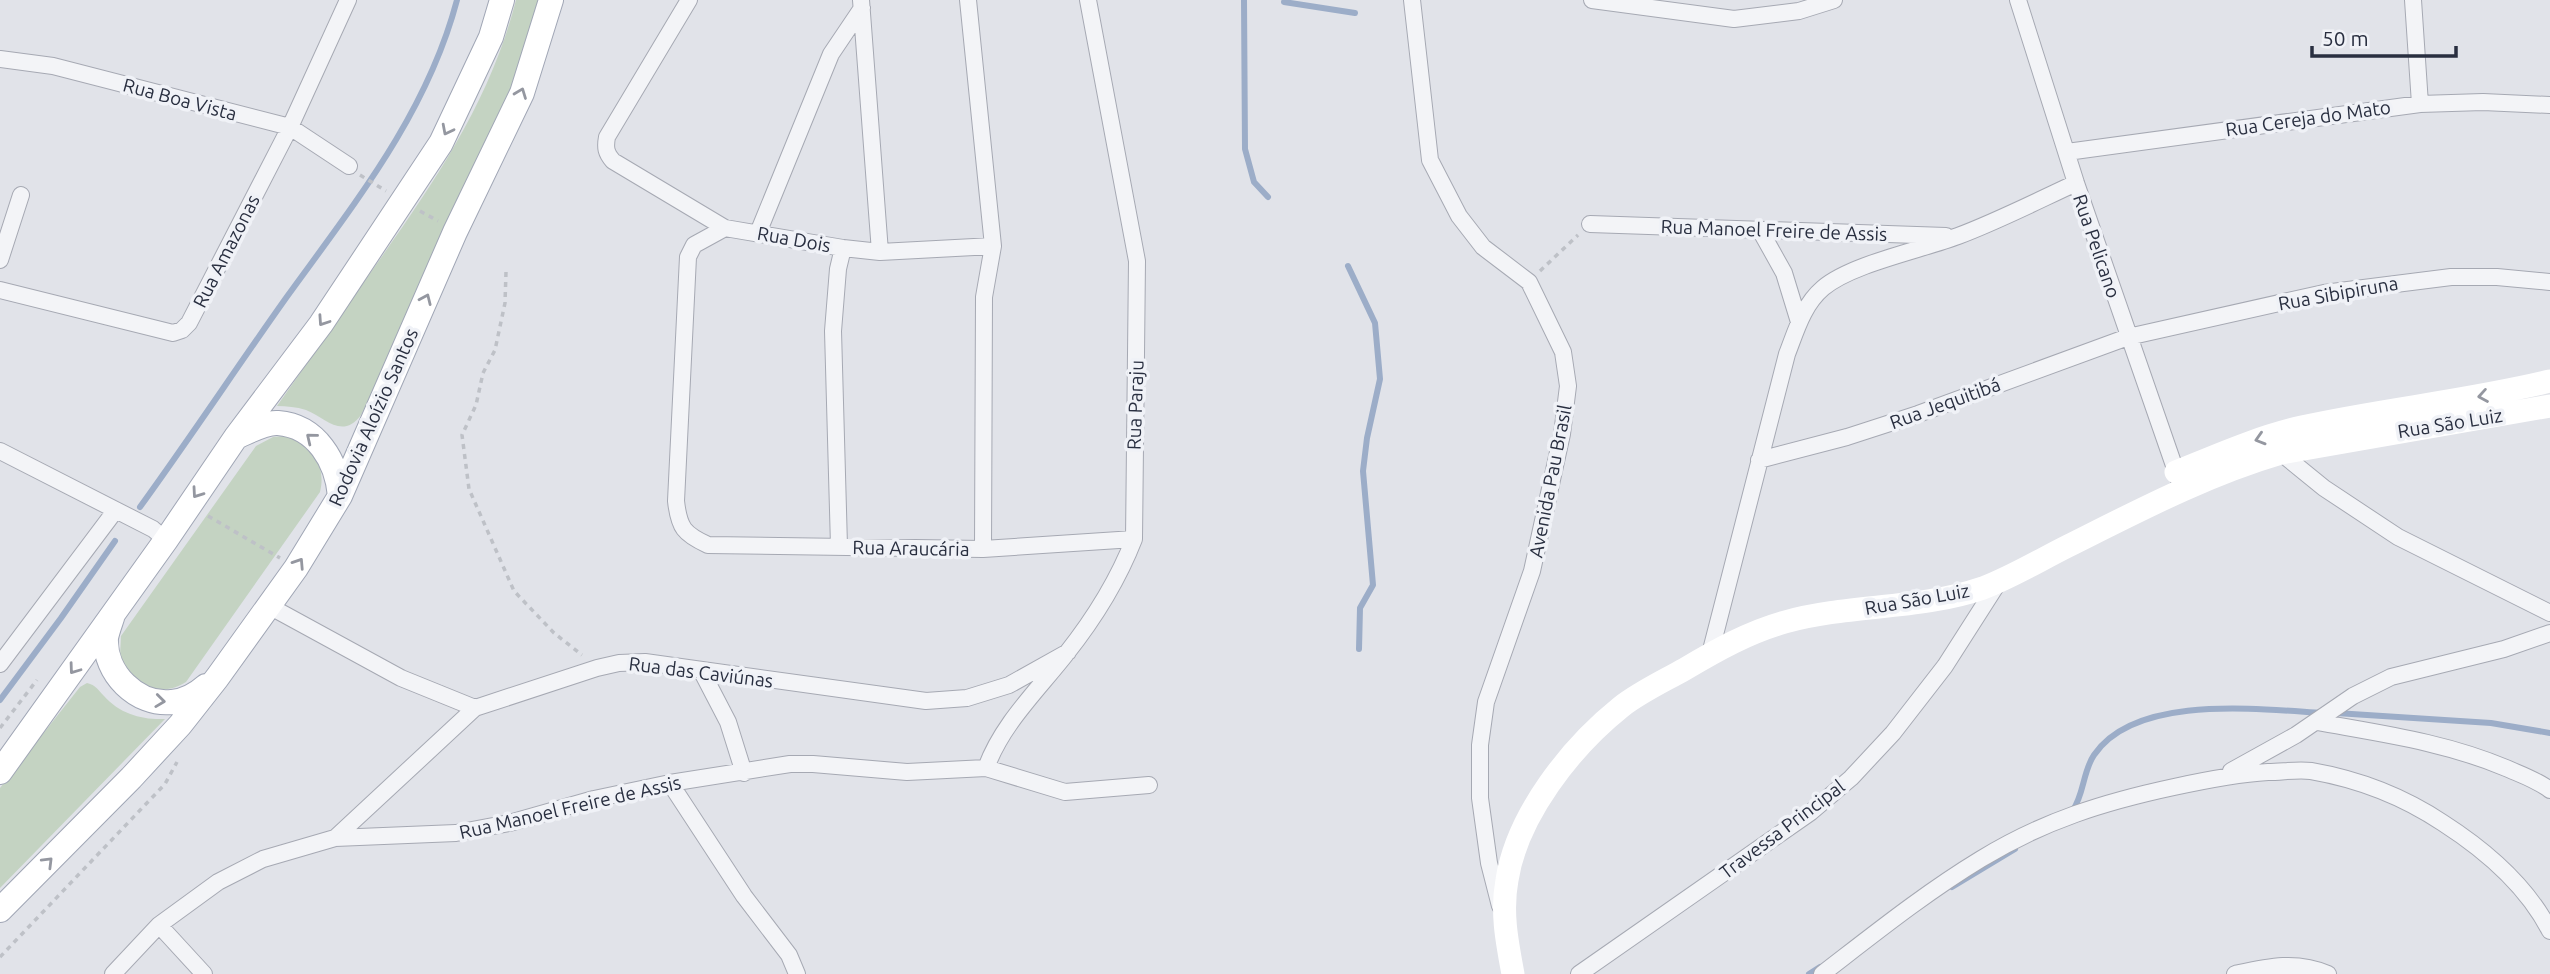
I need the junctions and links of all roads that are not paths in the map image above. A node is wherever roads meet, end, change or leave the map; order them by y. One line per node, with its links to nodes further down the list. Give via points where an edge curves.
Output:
1 (348, 0): 16 (street, Rua Amazonas)
2 (502, 0): 36 (main road, one-way to 36, via 491,37 446,132 321,324)
3 (551, 0): 41 (main road, Rodovia Aloízio Santos, one-way to 3, via 455,232 522,93)
4 (689, 0): 22 (street, Rua Dois, via 605,146 613,161)
5 (968, 0): 26 (street)
6 (1088, 0): 43 (street, Rua Paraju, via 1137,261)
7 (1412, 0): 68 (street, Avenida Pau Brasil, via 1430,160 1460,216 1483,247 1528,282 1563,352 1568,386 1532,571 1486,702 1480,745 1480,798 1489,863)
8 (1592, 0): 9 (street, via 1734,19 1800,11)
9 (1834, 0)
10 (2018, 0): 17 (street, Rua Pelicano)
11 (2413, 0): 14 (street)
12 (862, 4): 24 (street, via 831,54); 28 (street)
13 (0, 59): 16 (street, Rua Boa Vista, via 53,66)
14 (2420, 104): 15 (street, Rua Cereja do Mato); 17 (street, Rua Cereja do Mato)
15 (2550, 105)
16 (289, 127): 18 (street, Rua Boa Vista); 31 (street, Rua Amazonas, via 182,330 173,333)
17 (2067, 152): 19 (street, Rua Pelicano)
18 (355, 171)
19 (2076, 183): 25 (street); 33 (street, Rua Pelicano)
20 (21, 195): 29 (street)
21 (1590, 224): 23 (street, Rua Manoel Freire de Assis)
22 (725, 228): 24 (street, Rua Dois); 45 (street, Rua Araucária, via 694,245 688,257 678,521 689,536 708,545)
23 (1760, 230): 25 (street, Rua Manoel Freire de Assis); 32 (street, via 1784,273)
24 (758, 233): 27 (street, Rua Dois)
25 (1959, 236): 32 (street, via 1846,274 1818,293)
26 (993, 246): 28 (street, Rua Dois); 46 (street, via 984,297)
27 (844, 248): 28 (street, Rua Dois); 45 (street, via 833,331)
28 (880, 252)
29 (0, 260)
30 (2550, 282): 33 (street, Rua Sibipiruna, via 2451,277 2388,283 2324,292)
31 (0, 290)
32 (1799, 322): 39 (street)
33 (2128, 337): 39 (street, Rua Jequitibá, via 1847,437); 40 (street, Rua Pelicano)
34 (2550, 382): 40 (street, Rua São Luiz, one-way to 40, via 2304,427 2243,444)
35 (2550, 406): 38 (street, Rua São Luiz)
36 (236, 437): 41 (main road, one-way to 36, via 330,458 316,439 298,428 276,423); 44 (main road, one-way to 44)
37 (0, 450): 42 (street)
38 (2281, 453): 40 (street, Rua São Luiz); 49 (street, via 2398,537)
39 (1759, 460): 53 (street)
40 (2179, 481): 47 (street, Rua São Luiz)
41 (340, 496): 48 (main road, Rodovia Aloízio Santos, one-way to 41)
42 (115, 511): 44 (street, via 152,528); 54 (street)
43 (1134, 539): 46 (street, Rua Araucária); 52 (street, Rua Paraju, via 1121,572)
44 (166, 540): 50 (main road)
45 (839, 547): 46 (street, Rua Araucária)
46 (983, 549)
47 (2000, 580): 53 (street, Rua São Luiz, via 1905,605 1786,621); 75 (street, Travessa Principal, via 1945,666 1851,778 1811,812)
48 (269, 606): 56 (main road, Rodovia Aloízio Santos); 57 (street, via 401,678)
49 (2550, 613)
50 (113, 614): 56 (main road, one-way to 56, via 106,638 110,664 124,685 146,699 171,702 196,694); 60 (main road, one-way to 60)
51 (2550, 633): 58 (street, via 2391,677 2353,696)
52 (1068, 652): 55 (street, Rua das Caviúnas, via 1009,685 967,698 926,701); 59 (street, Rua Paraju, via 1003,731)
53 (1710, 654): 68 (street, Rua São Luiz, via 1623,705 1583,739 1529,818 1507,878)
54 (0, 664)
55 (702, 672): 57 (street, Rua das Caviúnas, via 645,662 619,663); 61 (street, via 728,722)
56 (216, 678): 67 (main road, Rodovia Aloízio Santos, one-way to 56, via 131,778)
57 (475, 708): 66 (street)
58 (2317, 722): 62 (street); 65 (street, via 2436,743 2480,757)
59 (986, 768): 61 (street, Rua Manoel Freire de Assis, via 907,772 790,764); 64 (street, Rua Manoel Freire de Assis, via 1065,792)
60 (0, 772)
61 (744, 772): 63 (street, Rua Manoel Freire de Assis)
62 (2220, 777): 70 (street, via 2309,770 2374,788 2424,811 2486,853 2514,881); 76 (street, via 2117,799 2032,831 1921,898)
63 (670, 783): 66 (street, Rua Manoel Freire de Assis, via 456,833); 73 (street, via 789,955)
64 (1149, 785)
65 (2550, 790)
66 (335, 838): 69 (street, Rua Manoel Freire de Assis, via 218,881)
67 (0, 910)
68 (1503, 915): 74 (street, Rua São Luiz)
69 (159, 925): 71 (street, Rua Manoel Freire de Assis); 72 (street)
70 (2550, 932)
71 (113, 974)
72 (204, 974)
73 (797, 974)
74 (1513, 974)
75 (1579, 974)
76 (1822, 974)
77 (2235, 974): 78 (street, via 2293,965)
78 (2328, 974)

